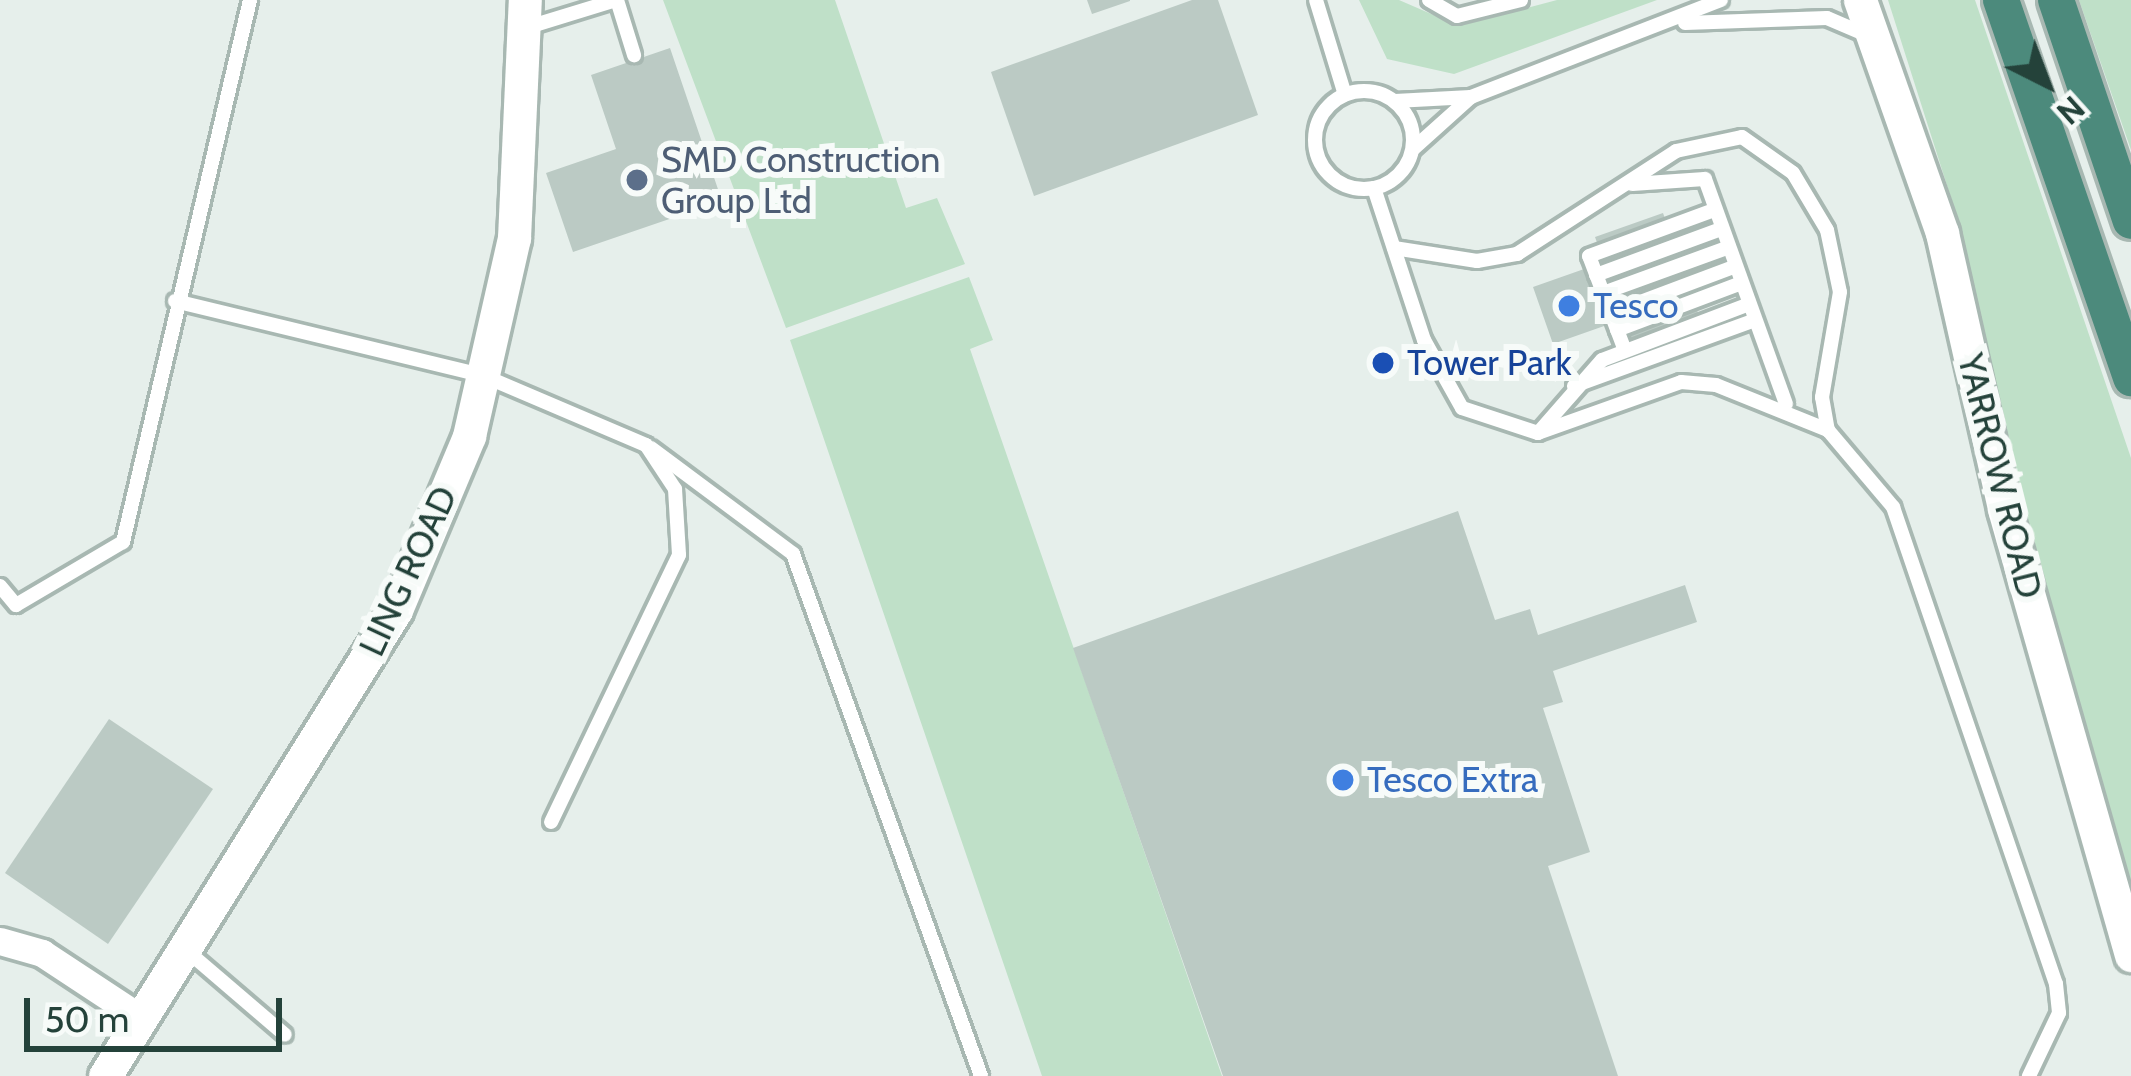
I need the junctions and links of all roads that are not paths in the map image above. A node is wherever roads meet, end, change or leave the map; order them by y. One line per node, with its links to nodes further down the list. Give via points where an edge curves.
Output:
1 (250, 0): 29 (lane)
2 (617, 0): 10 (lane); 13 (lane)
3 (1316, 0): 14 (lane)
4 (1429, 0): 5 (lane, via 1457,16)
5 (1521, 0)
6 (1721, 0): 11 (lane)
7 (1860, 0): 12 (street, YARROW ROAD)
8 (2001, 0): 36 (highway)
9 (2056, 0): 21 (highway)
10 (525, 14): 35 (street, LING ROAD, via 514,238)
11 (1682, 23): 12 (lane, via 1827,18); 15 (lane)
12 (1874, 38): 46 (street, YARROW ROAD, via 1942,233 2004,509)
13 (634, 55)
14 (1345, 94): 16 (lane); 19 (lane, via 1319,120 1318,155 1340,182)
15 (1471, 97): 16 (lane); 17 (lane)
16 (1396, 101): 17 (lane)
17 (1413, 149): 19 (lane, via 1399,174)
18 (1621, 187): 20 (lane, via 1687,173 1705,179); 23 (lane, via 1516,254 1477,261); 39 (lane, via 1712,137 1742,137 1793,173 1836,265 1822,397)
19 (1374, 188): 23 (lane)
20 (1711, 211): 22 (lane); 26 (lane, via 1589,256)
21 (2131, 221)
22 (1718, 230): 24 (lane); 26 (lane)
23 (1394, 248): 40 (lane, via 1424,340 1462,409)
24 (1724, 249): 25 (lane); 28 (lane)
25 (1731, 268): 27 (lane); 31 (lane)
26 (1596, 275): 28 (lane)
27 (1736, 285): 30 (lane); 33 (lane)
28 (1603, 293): 31 (lane)
29 (175, 301): 35 (lane); 42 (lane, via 122,542 16,605)
30 (1744, 306): 32 (lane); 34 (lane)
31 (1610, 313): 33 (lane)
32 (1750, 322): 37 (lane); 38 (lane)
33 (1617, 330): 34 (lane)
34 (1624, 348): 37 (lane)
35 (484, 376): 41 (lane); 45 (street, LING ROAD, via 396,610)
36 (2131, 378)
37 (1570, 388): 40 (lane)
38 (1786, 404): 39 (lane); 40 (lane, via 1682,382)
39 (1828, 430): 51 (lane, via 1905,526 2033,906 2059,1013)
40 (1538, 433)
41 (646, 445): 43 (lane, via 675,489 679,555); 50 (lane, via 793,554)
42 (0, 586)
43 (551, 822)
44 (0, 941): 47 (street, via 42,953)
45 (186, 950): 47 (street, LING ROAD); 48 (lane)
46 (2131, 955)
47 (142, 1019): 49 (street, LING ROAD)
48 (285, 1035)
49 (105, 1076)
50 (980, 1076)
51 (2029, 1076)

